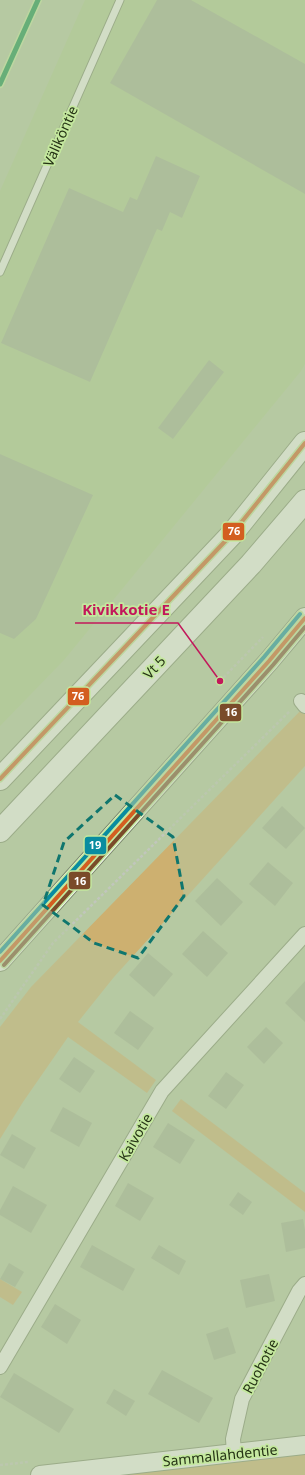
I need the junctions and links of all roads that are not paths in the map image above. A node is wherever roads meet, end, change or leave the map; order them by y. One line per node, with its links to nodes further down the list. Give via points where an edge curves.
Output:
1 (120, 0): 2 (lane, Väliköntie)
2 (0, 272)
3 (305, 444): 6 (highway, via 232,534)
4 (305, 501): 7 (highway, Vt 5, via 251,564)
5 (305, 618): 9 (main road)
6 (0, 778)
7 (0, 831)
8 (305, 934): 11 (street, Kaivotie, via 162,1091)
9 (0, 961)
10 (305, 1284): 13 (street, Ruohotie, via 242,1399 233,1439)
11 (0, 1366)
12 (305, 1445): 13 (street, Sammallahdentie)
13 (234, 1453): 14 (street, Sammallahdentie)
14 (40, 1475)

